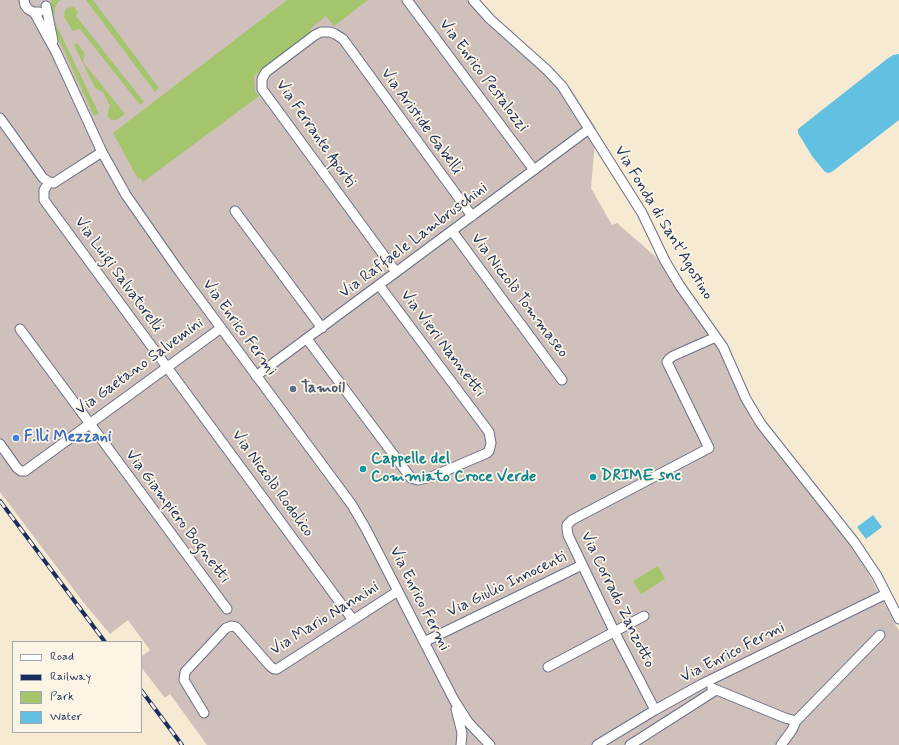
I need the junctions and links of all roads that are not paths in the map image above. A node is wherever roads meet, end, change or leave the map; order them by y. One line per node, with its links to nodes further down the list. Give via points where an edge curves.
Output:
1 (24, 0): 5 (street, via 27,8)
2 (407, 0): 11 (street, Via Enrico Pestalozzi)
3 (473, 0): 9 (street, Via Fonda di Sant'Agostino, via 493,22 557,80)
4 (47, 2): 5 (street, via 41,11); 7 (street)
5 (34, 12): 7 (street)
6 (347, 45): 14 (street, Via Aristide Gabelli); 16 (street, Via Ferrante Aporti, via 335,34 318,33 266,72 262,79 262,89)
7 (56, 52): 10 (street, Via Enrico Fermi)
8 (0, 118): 12 (street, via 43,178)
9 (589, 130): 11 (street, Via Raffaele Lambruschini); 21 (street, Via Fonda di Sant'Agostino, via 642,213 676,280)
10 (102, 152): 12 (street, via 54,183); 18 (street, Via Enrico Fermi, via 140,216)
11 (534, 170): 14 (street, Via Raffaele Lambruschini)
12 (49, 182): 23 (street, Via Luigi Salvatorelli, via 44,190 44,200)
13 (235, 211): 19 (street)
14 (472, 216): 15 (street, Via Raffaele Lambruschini)
15 (452, 231): 16 (street, Via Raffaele Lambruschini); 25 (street, Via Niccolò Tommaseo)
16 (396, 272): 17 (street, Via Raffaele Lambruschini)
17 (379, 285): 19 (street, Via Raffaele Lambruschini); 22 (street, Via Vieri Nannetti, via 489,432 491,447 486,453 431,477 414,479)
18 (221, 328): 23 (street, Via Gaetano Salvemini); 24 (street, Via Enrico Fermi)
19 (322, 328): 22 (street, Via Raffaele Lambruschini)
20 (20, 329): 26 (street, Via Giampiero Bognetti)
21 (716, 337): 28 (street, Via Corrado Zanzotto, via 673,356 667,362 709,448 569,522 567,531); 30 (street, Via Fonda di Sant'Agostino, via 761,424 855,543)
22 (306, 339): 24 (street, Via Raffaele Lambruschini)
23 (167, 366): 26 (street, Via Gaetano Salvemini); 34 (street, Via Niccolò Rodolico)
24 (256, 376): 29 (street, Via Enrico Fermi, via 352,505)
25 (562, 380)
26 (89, 423): 27 (street, Via Gaetano Salvemini, via 22,471); 31 (street, Via Giampiero Bognetti)
27 (0, 444)
28 (582, 565): 35 (street, Via Corrado Zanzotto); 37 (street, Via Giulio Innocenti)
29 (398, 591): 34 (street, Via Mario Nannini); 37 (street, Via Enrico Fermi)
30 (886, 594): 33 (street, Via Fonda di Sant'Agostino); 39 (street, Via Enrico Fermi)
31 (227, 609)
32 (644, 616): 35 (street)
33 (899, 618)
34 (353, 620): 43 (street, Via Mario Nannini, via 274,669 236,627 226,628 185,672 184,680)
35 (614, 631): 38 (street); 42 (street, Via Corrado Zanzotto)
36 (880, 634): 44 (street)
37 (424, 642): 41 (street, Via Enrico Fermi)
38 (548, 667)
39 (702, 684): 40 (street); 42 (street, Via Enrico Fermi)
40 (716, 690): 44 (street); 48 (street)
41 (454, 700): 45 (street, via 462,729); 46 (street, via 468,722)
42 (655, 710): 47 (street, Via Enrico Fermi)
43 (204, 713)
44 (796, 721): 49 (street)
45 (461, 745)
46 (490, 745)
47 (597, 745)
48 (630, 745)
49 (781, 745)

